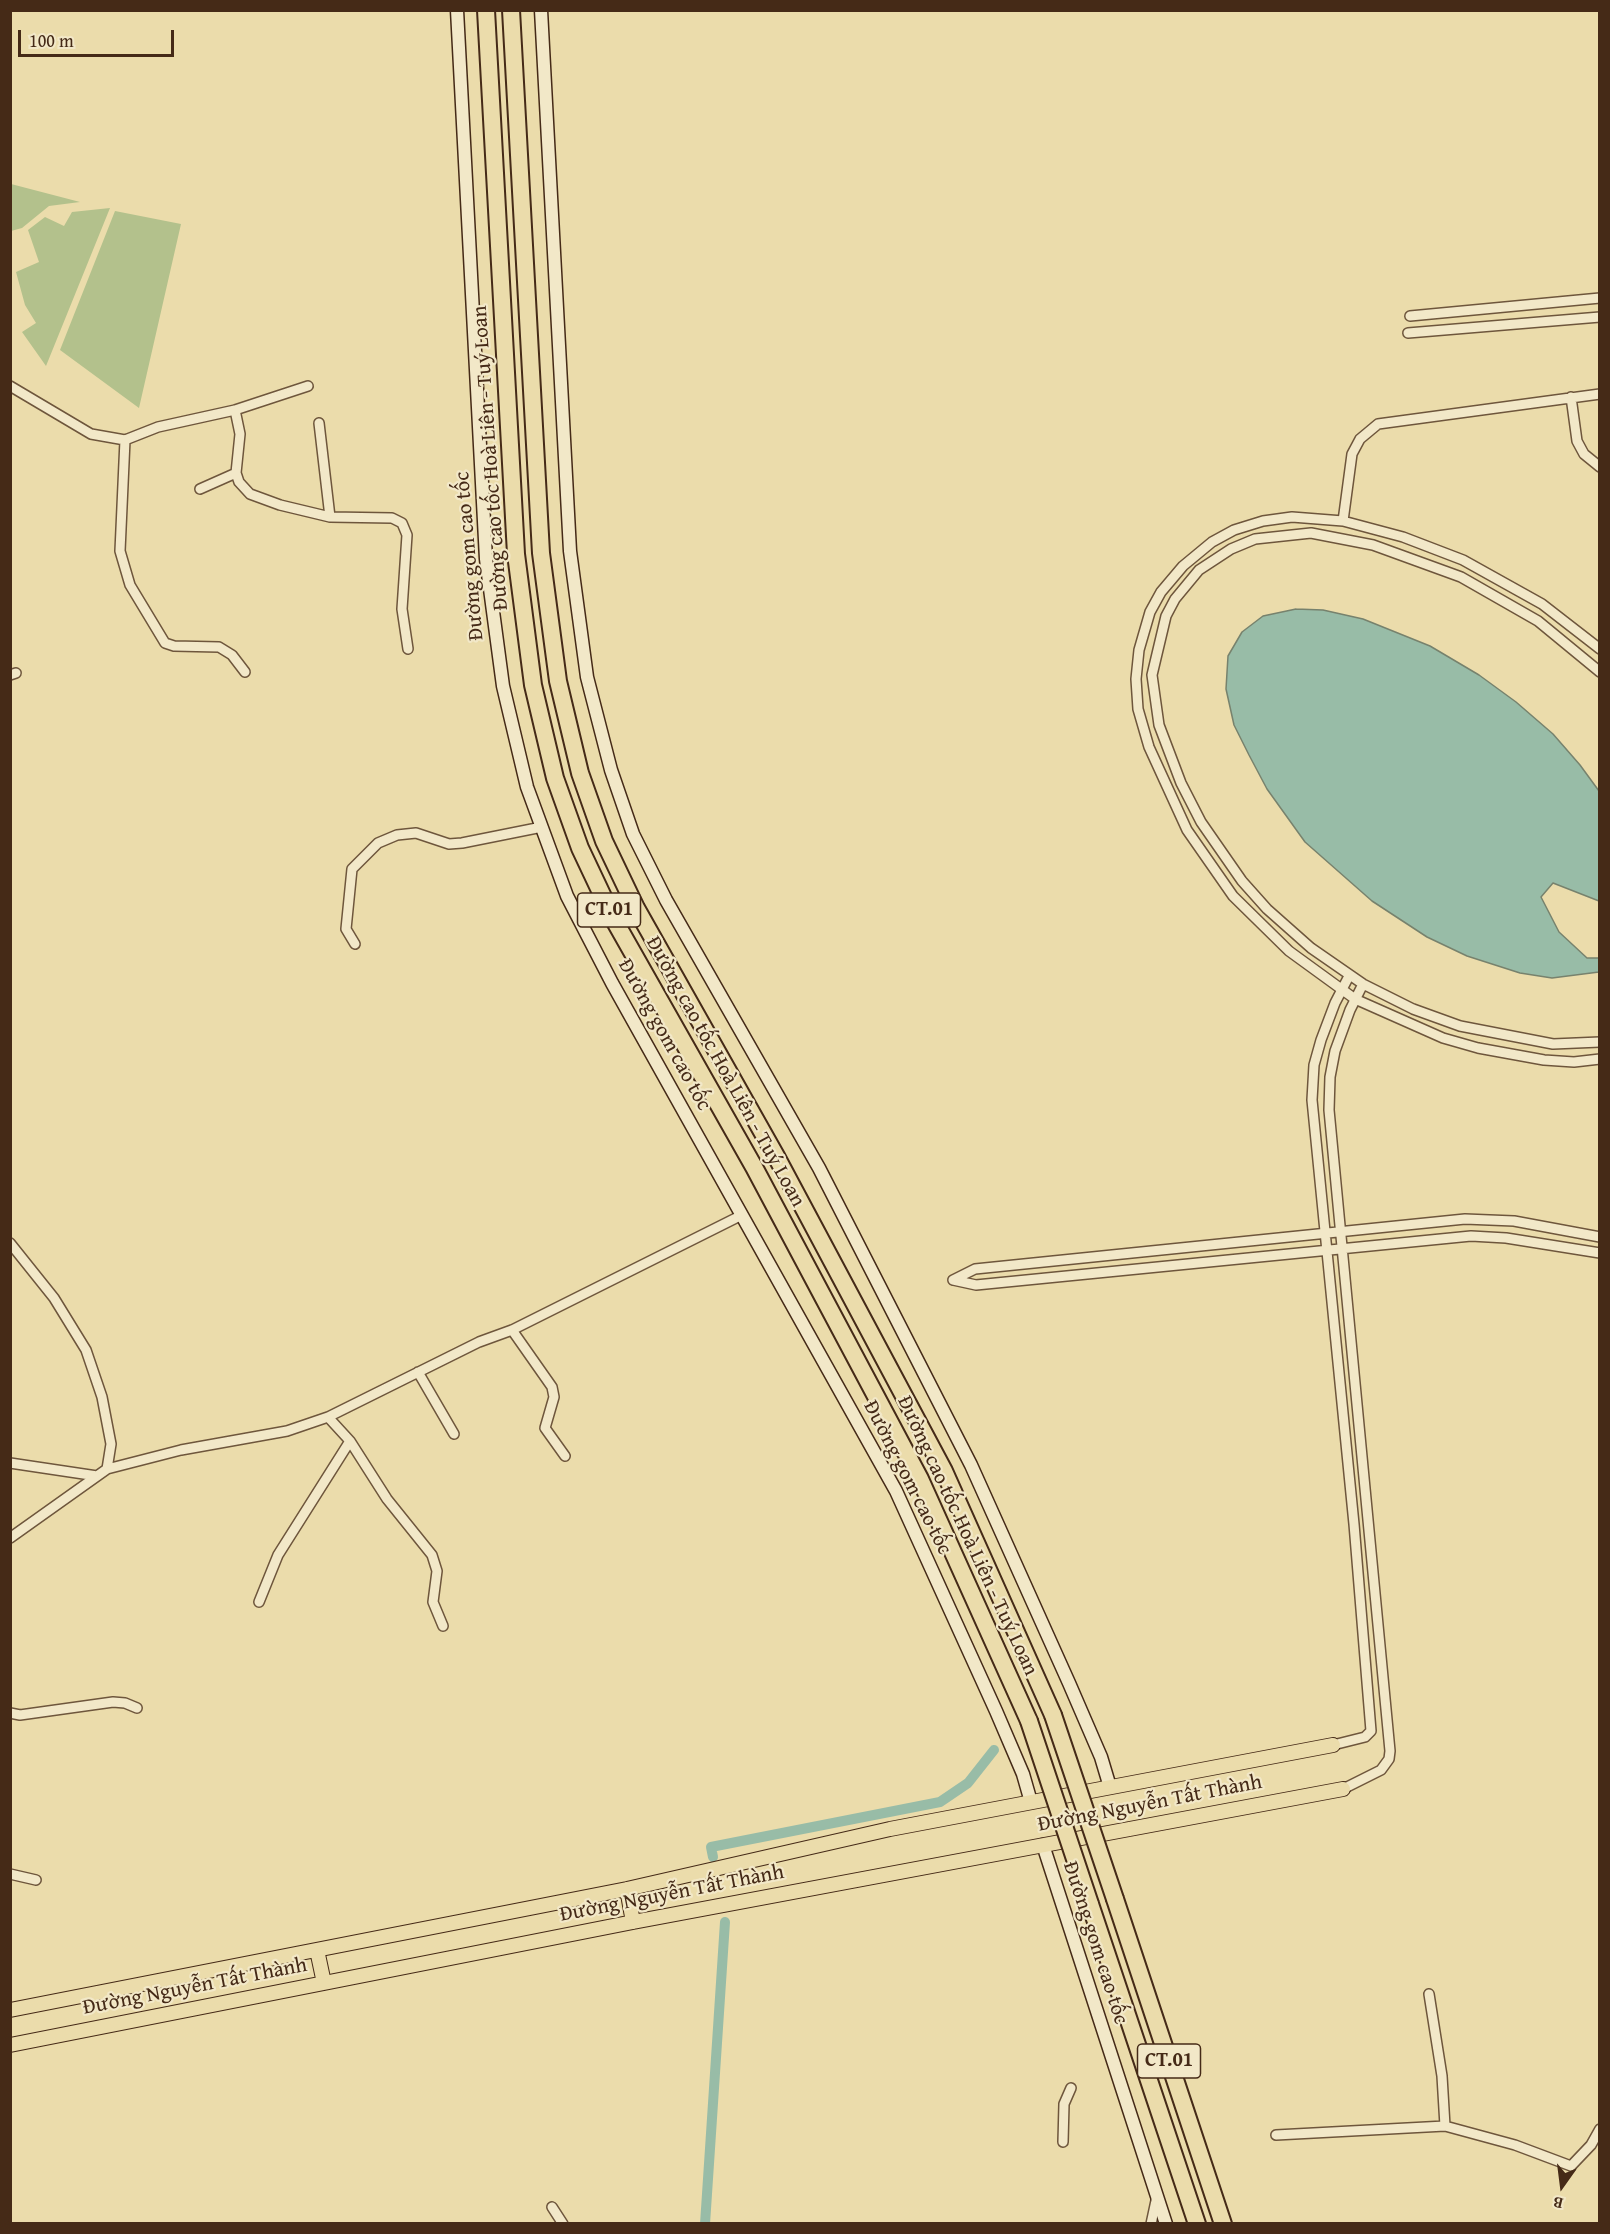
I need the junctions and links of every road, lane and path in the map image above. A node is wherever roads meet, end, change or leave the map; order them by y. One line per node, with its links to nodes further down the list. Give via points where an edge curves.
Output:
1 (457, 10): 28 (main road, Đường gom cao tốc, via 486,559 503,686 527,787)
2 (486, 10): 83 (highway, Đường cao tốc Hoà Liên - Tuý Loan / CT.01, bridge, via 516,555 533,685 555,778 580,848 613,918 754,1167 920,1479 1029,1721)
3 (511, 10): 84 (highway, Đường cao tốc Hoà Liên - Tuý Loan / CT.01, bridge, via 541,553 558,681 580,773 604,840 636,908 777,1158 944,1471 1053,1715)
4 (541, 10): 60 (main road, via 570,551 587,677 611,770 633,834 666,900 819,1168 971,1465 1101,1757)
5 (1599, 298): 6 (street)
6 (1410, 316)
7 (1599, 317): 8 (street)
8 (1408, 333)
9 (10, 386): 15 (street, via 91,434)
10 (308, 386): 13 (street)
11 (1599, 394): 12 (street)
12 (1571, 397): 16 (street, via 1577,441 1584,454); 20 (street, via 1378,424 1365,433 1352,454)
13 (235, 410): 15 (street, via 158,427); 17 (street, via 240,434)
14 (319, 423): 19 (street)
15 (124, 440): 25 (street, via 120,551 133,591 165,643 219,647 232,655)
16 (1599, 467)
17 (236, 472): 18 (street); 19 (street, via 250,494)
18 (200, 489)
19 (330, 517): 23 (street, via 392,518 405,528 402,600)
20 (1343, 521): 21 (street, via 1292,517 1249,525 1212,542); 24 (street, via 1403,537 1472,564 1542,604)
21 (1183, 566): 22 (street); 29 (street, via 1150,612 1139,650 1136,686 1149,747)
22 (1194, 576): 26 (street, via 1219,556 1255,539 1298,534 1342,537 1402,554 1486,589 1538,621); 27 (street, via 1166,616 1152,675 1161,731)
23 (408, 649)
24 (1599, 649)
25 (245, 672)
26 (1599, 672)
27 (1201, 822): 29 (street); 31 (street, via 1228,863 1267,909)
28 (542, 827): 30 (street, via 462,843 449,844 416,833 378,843 352,869 346,929); 37 (main road, Đường gom cao tốc, via 567,896)
29 (1187, 830): 33 (street, via 1221,881 1256,921)
30 (355, 944)
31 (1349, 976): 32 (street); 33 (street)
32 (1363, 984): 34 (street); 35 (street, via 1413,1009 1476,1031 1552,1044)
33 (1341, 990): 34 (street); 39 (street, via 1321,1040 1313,1076 1312,1110)
34 (1355, 999): 36 (street, via 1425,1031 1478,1048 1559,1062); 38 (street, via 1335,1051 1329,1088)
35 (1599, 1042)
36 (1599, 1059)
37 (742, 1215): 45 (street); 62 (main road, Đường gom cao tốc, via 896,1491 996,1711)
38 (1340, 1233): 39 (street); 40 (street, via 1488,1219); 42 (street)
39 (1324, 1235): 43 (street); 43 (street, via 975,1269 953,1280 976,1286)
40 (1599, 1237)
41 (10, 1243): 52 (street, via 54,1298 93,1365 111,1444)
42 (1342, 1250): 43 (street); 44 (street, via 1483,1236); 61 (street, via 1390,1751 1381,1770)
43 (1326, 1251): 59 (street, via 1371,1725 1365,1737)
44 (1599, 1253)
45 (512, 1330): 46 (street); 50 (street, via 552,1387 554,1397 545,1428)
46 (418, 1372): 47 (street); 48 (street)
47 (328, 1417): 49 (street); 52 (street, via 287,1431 180,1450)
48 (454, 1434)
49 (350, 1442): 55 (street, via 278,1555); 56 (street, via 387,1499 432,1555 437,1571 433,1602)
50 (565, 1456)
51 (10, 1463): 53 (street)
52 (107, 1469): 53 (street)
53 (97, 1476): 54 (street)
54 (10, 1538)
55 (259, 1602)
56 (443, 1626)
57 (137, 1708): 58 (street, via 112,1702 20,1715)
58 (10, 1713)
59 (1333, 1745): 60 (main road, Đường Nguyễn Tất Thành)
60 (1110, 1787): 62 (main road, Đường Nguyễn Tất Thành)
61 (1343, 1789): 63 (main road, Đường Nguyễn Tất Thành)
62 (1031, 1802): 66 (main road, Đường Nguyễn Tất Thành, via 890,1829)
63 (1043, 1845): 67 (main road, Đường Nguyễn Tất Thành); 78 (main road, Đường gom cao tốc)
64 (10, 1874): 65 (street)
65 (36, 1880)
66 (627, 1889): 67 (main road); 68 (main road, Đường Nguyễn Tất Thành)
67 (633, 1922): 69 (main road, Đường Nguyễn Tất Thành)
68 (317, 1950): 69 (main road); 71 (main road, Đường Nguyễn Tất Thành)
69 (324, 1983): 72 (main road, Đường Nguyễn Tất Thành)
70 (1429, 1994): 74 (street, via 1442,2076)
71 (10, 2010)
72 (10, 2044)
73 (1071, 2088): 77 (street, via 1064,2104)
74 (1445, 2126): 75 (street, via 1515,2145 1569,2166 1580,2159); 76 (street)
75 (1599, 2128)
76 (1276, 2135)
77 (1063, 2142)
78 (1157, 2195): 81 (street); 82 (main road, Đường gom cao tốc)
79 (552, 2207): 80 (street)
80 (563, 2223)
81 (1151, 2223)
82 (1166, 2223)
83 (1197, 2223)
84 (1223, 2223)

